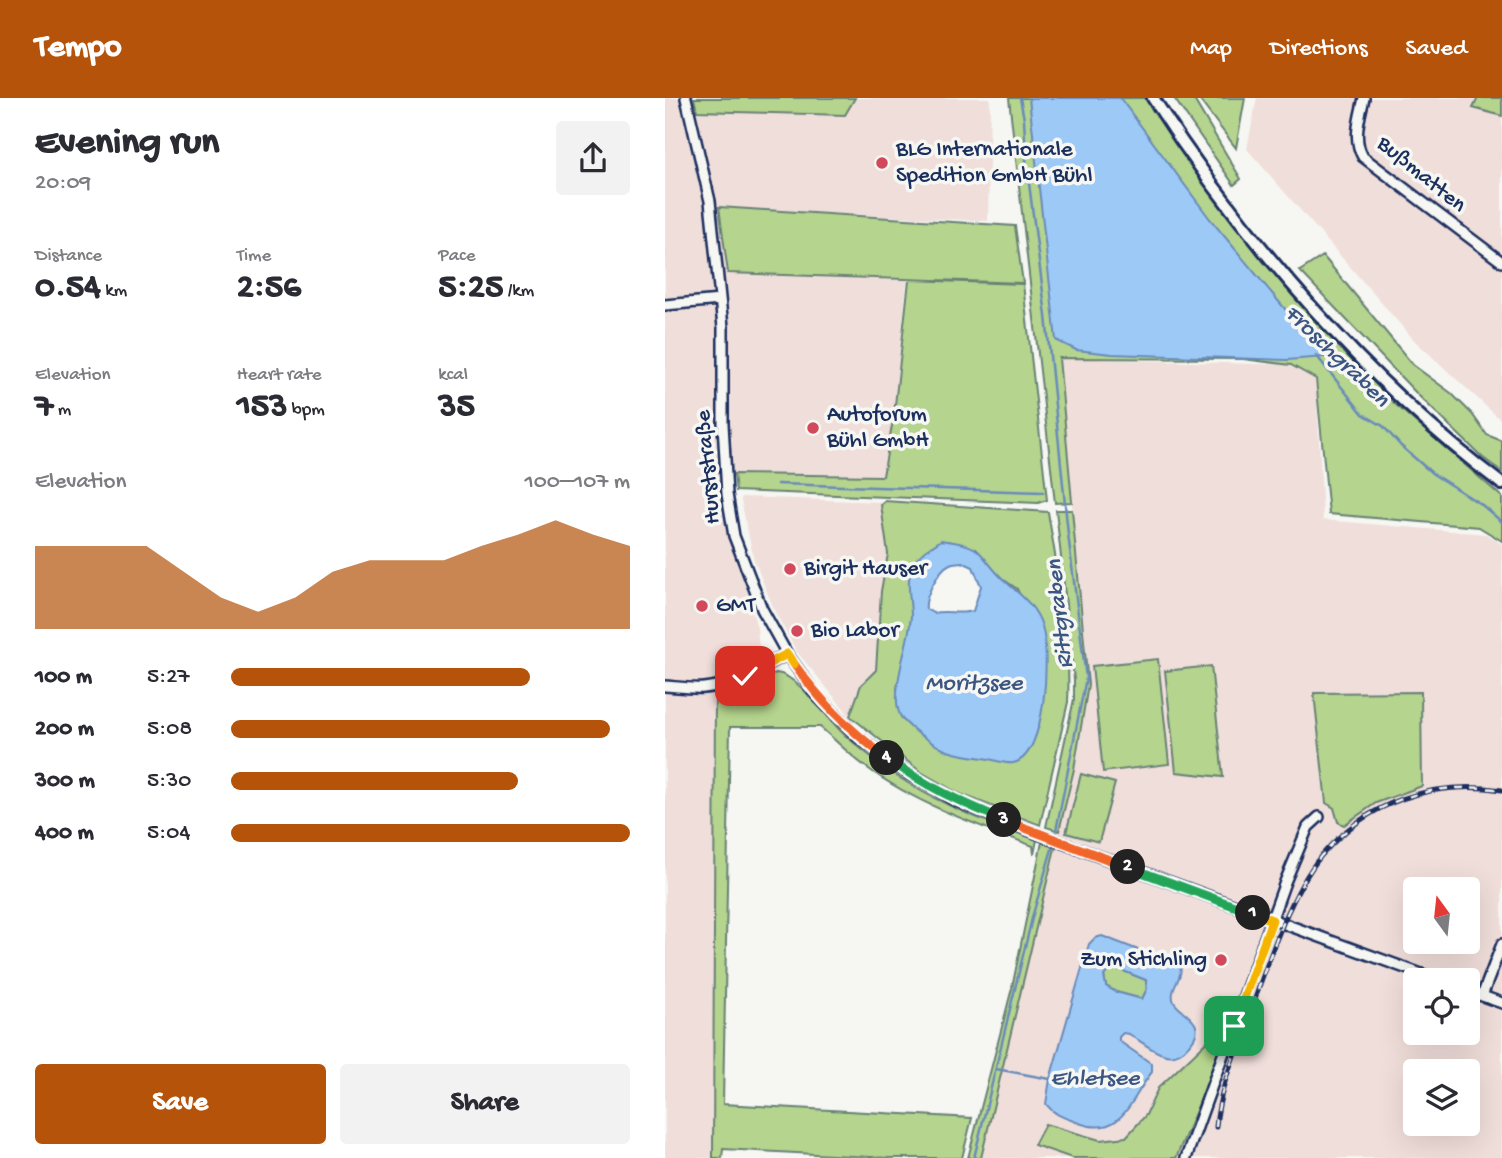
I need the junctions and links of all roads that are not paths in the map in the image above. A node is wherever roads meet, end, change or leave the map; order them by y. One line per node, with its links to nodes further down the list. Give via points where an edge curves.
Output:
1 (686, 98): 5 (street, Hurststraße, via 710,201)
2 (1153, 98): 7 (main road, via 1221,195 1345,343 1425,421)
3 (1364, 98): 4 (street, Bußmatten, via 1357,134 1363,157)
4 (1502, 262)
5 (720, 300): 6 (street); 8 (street, Hurststraße, via 727,494 734,536 762,609)
6 (665, 305)
7 (1502, 484)
8 (787, 654): 9 (street, via 724,684); 11 (street, Hurststraße, via 816,695 857,736 954,800)
9 (665, 686)
10 (1319, 817): 11 (street, via 1308,827)
11 (1272, 920): 13 (street, Hurststraße); 16 (street)
12 (1502, 944): 14 (street)
13 (1405, 968)
14 (1482, 996): 15 (street)
15 (1502, 1003)
16 (1186, 1158)

